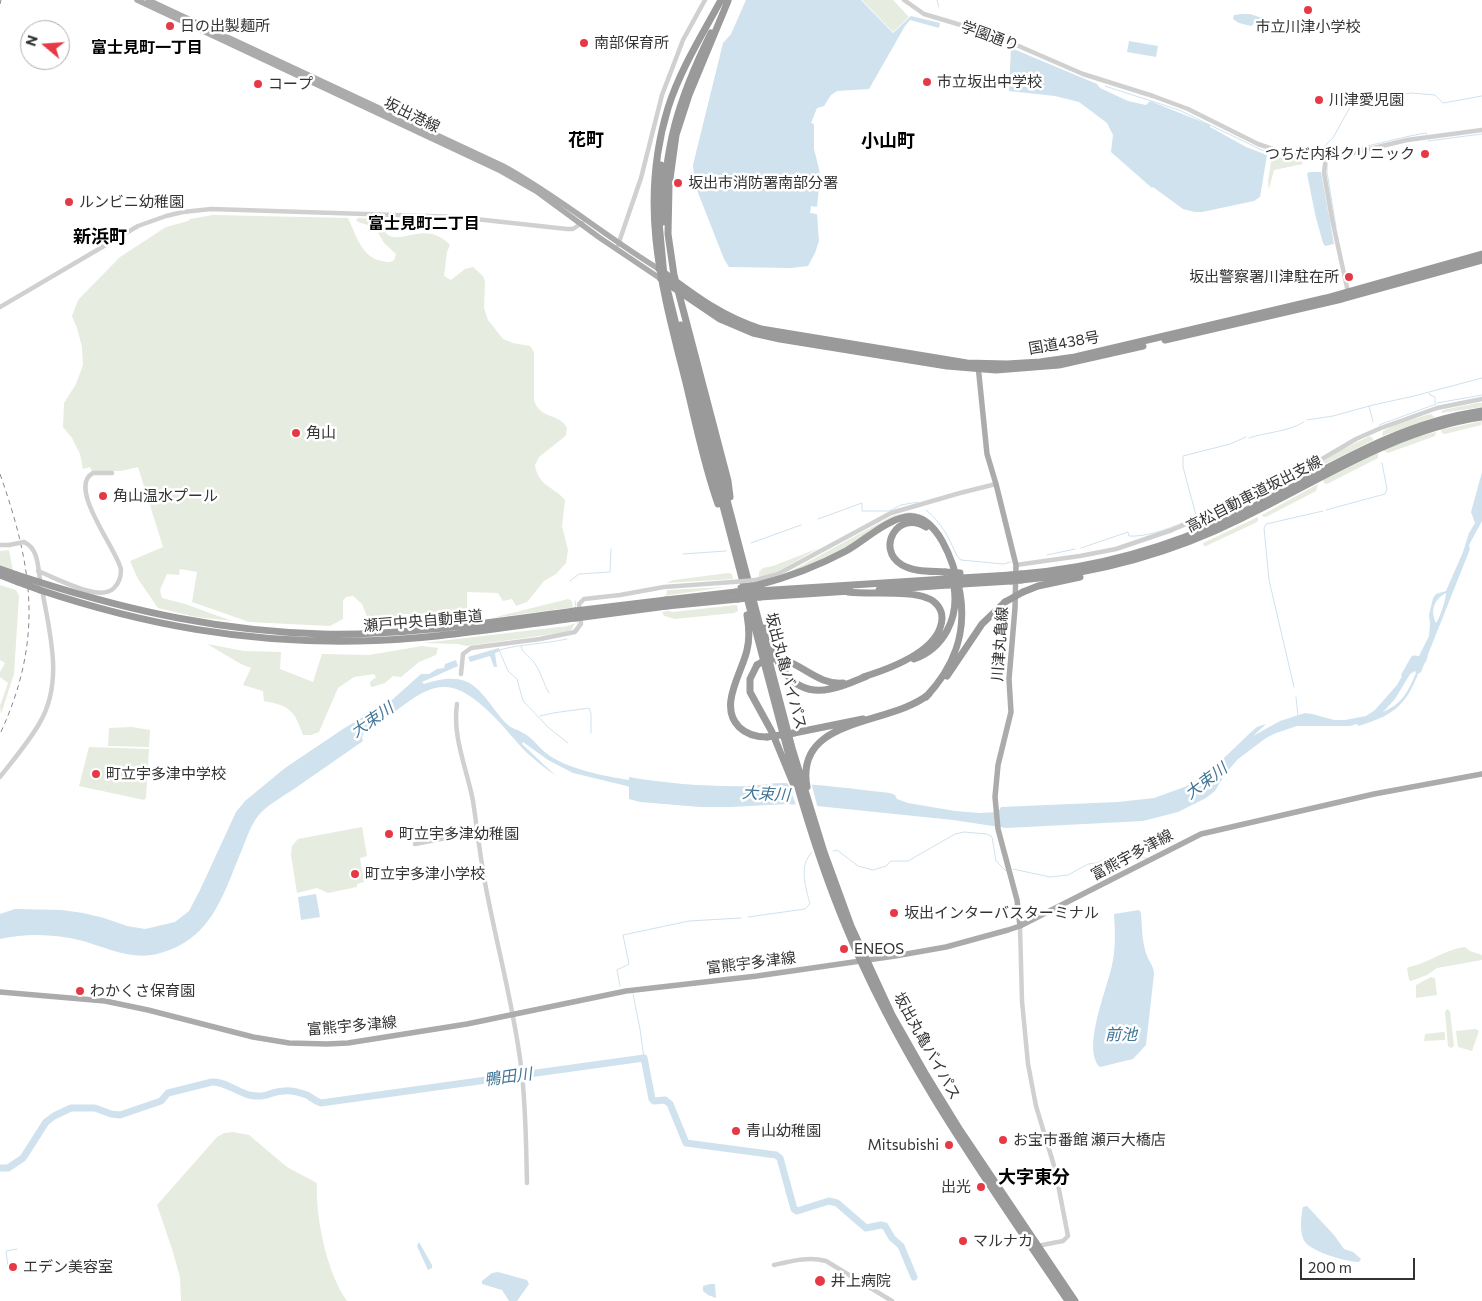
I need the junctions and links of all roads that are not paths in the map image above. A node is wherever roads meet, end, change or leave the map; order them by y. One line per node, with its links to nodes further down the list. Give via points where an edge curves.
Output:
1 (137, 0): 8 (main road, 坂出港線, via 500,170)
2 (148, 0): 8 (main road, 坂出港線, via 503,166 540,187)
3 (704, 0): 9 (street, via 683,40 662,95 641,178)
4 (725, 0): 10 (highway, via 680,76 668,109 654,181); 16 (highway, via 673,150 668,234); 29 (highway, 坂出丸亀バイパス, bridge, via 686,71 671,114 659,179 670,284)
5 (904, 0): 7 (street, 学園通り, via 924,14 991,34 1077,72 1188,109 1258,144 1303,157)
6 (1482, 130): 7 (street, 学園通り)
7 (1326, 156): 18 (street, via 1324,172)
8 (583, 221): 9 (main road, 坂出港線); 21 (street, via 567,229 449,216 219,209 183,212 138,226)
9 (618, 246): 13 (main road, 坂出港線); 15 (main road, 坂出港線)
10 (657, 253): 13 (main road); 14 (highway)
11 (1482, 254): 18 (highway, 国道438号)
12 (1482, 260): 18 (highway, 国道438号)
13 (648, 263): 14 (main road, 坂出港線)
14 (659, 269): 15 (highway); 16 (highway, 国道438号)
15 (661, 279): 17 (highway, 国道438号); 29 (highway, via 712,485)
16 (675, 280): 17 (highway); 22 (highway, 国道438号, via 723,314 761,329)
17 (677, 291): 19 (highway, 国道438号); 20 (highway)
18 (1349, 295): 22 (highway, 国道438号, via 1058,360)
19 (695, 302): 20 (highway, via 688,300); 22 (highway, 国道438号, via 731,324 765,336)
20 (681, 305): 29 (highway, via 728,481)
21 (0, 307)
22 (979, 367): 27 (main road, 川津丸亀線, via 987,454)
23 (1482, 399): 31 (street, via 1437,408 1381,428 1258,495 1172,530 1116,549)
24 (1482, 411): 35 (highway, 高松自動車道坂出支線, via 1431,422 1385,439 1232,517 1168,544 1094,564)
25 (1482, 417): 30 (highway, 高松自動車道坂出支線, via 1432,428 1387,444 1218,530)
26 (112, 473): 33 (street, via 93,473 85,485 95,519 120,565 116,586 106,592 88,591)
27 (996, 484): 31 (main road, 川津丸亀線); 41 (street, via 891,513)
28 (0, 545): 33 (street, bridge, via 24,542 33,548)
29 (736, 545): 47 (highway, via 772,649 788,677 800,685 822,690); 50 (highway, bridge, via 749,636 746,656 731,698 735,722 744,731 767,737); 51 (highway, 坂出丸亀バイパス)
30 (1135, 560): 35 (highway, 高松自動車道坂出支線, via 1072,574); 48 (highway, bridge, via 1038,586 1005,602 982,624 948,674)
31 (1016, 565): 58 (main road, 川津丸亀線, via 1009,679 1012,712 998,765 996,800 998,829 1017,900)
32 (0, 569): 36 (highway, 瀬戸中央自動車道)
33 (38, 571): 40 (street)
34 (0, 576): 36 (highway, 瀬戸中央自動車道)
35 (1021, 577): 38 (highway, 高松自動車道坂出支線, bridge)
36 (17, 578): 40 (highway, 瀬戸中央自動車道, bridge)
37 (961, 578): 38 (highway, 高松自動車道坂出支線); 38 (highway, 高松自動車道坂出支線); 39 (highway, 高松自動車道坂出支線, bridge)
38 (1011, 578)
39 (946, 579): 42 (highway, 高松自動車道坂出支線); 45 (highway, via 898,562 890,548 896,528 912,522 930,531 942,550 955,595 952,618 939,643 927,653)
40 (40, 587): 44 (highway, 瀬戸中央自動車道, bridge, via 205,624 323,634 400,632); 53 (street, via 53,654 54,680 40,723)
41 (758, 588): 42 (highway, 瀬戸中央自動車道); 43 (highway, 瀬戸中央自動車道, bridge); 43 (highway, bridge); 48 (highway, via 816,566 898,519 912,517 924,520 938,534 952,563 962,620 954,655)
42 (852, 589): 45 (highway, via 861,594 917,595 936,604 942,615 938,631 921,650)
43 (736, 591): 44 (highway, 瀬戸中央自動車道); 44 (highway, 瀬戸中央自動車道); 46 (street, via 674,586 584,599 579,604 581,624 575,632 471,648 463,654)
44 (666, 603)
45 (902, 663): 47 (highway)
46 (461, 674)
47 (867, 676): 51 (highway, bridge, via 832,683 786,661 773,658 758,665 750,679 750,692)
48 (926, 697): 50 (highway)
49 (457, 704): 56 (street, via 458,740)
50 (883, 715): 54 (highway, via 826,737 814,748)
51 (790, 762): 54 (highway); 54 (highway, 坂出丸亀バイパス)
52 (1482, 774): 58 (main road, 富熊宇多津線, via 1374,794 1201,834)
53 (0, 777)
54 (798, 777): 55 (highway); 55 (highway)
55 (809, 808): 59 (highway, 坂出丸亀バイパス); 59 (highway, 坂出丸亀バイパス, via 834,898)
56 (477, 832): 57 (street); 61 (street, via 488,900)
57 (415, 844)
58 (1020, 926): 59 (main road, 富熊宇多津線, via 946,946); 63 (street, via 1028,1064 1036,1106 1055,1169 1068,1236 1063,1241)
59 (864, 961): 61 (main road, 富熊宇多津線, via 626,991); 63 (highway, 坂出丸亀バイパス, via 925,1074)
60 (0, 992): 61 (main road, 富熊宇多津線, via 121,1004 253,1037 312,1044 348,1043)
61 (514, 1013): 62 (street, via 525,1094)
62 (527, 1183)
63 (1035, 1247): 66 (highway, 坂出丸亀バイパス); 67 (highway, 坂出丸亀バイパス)
64 (774, 1265): 65 (street, via 802,1259 826,1261)
65 (892, 1301)
66 (1068, 1301)
67 (1075, 1301)

